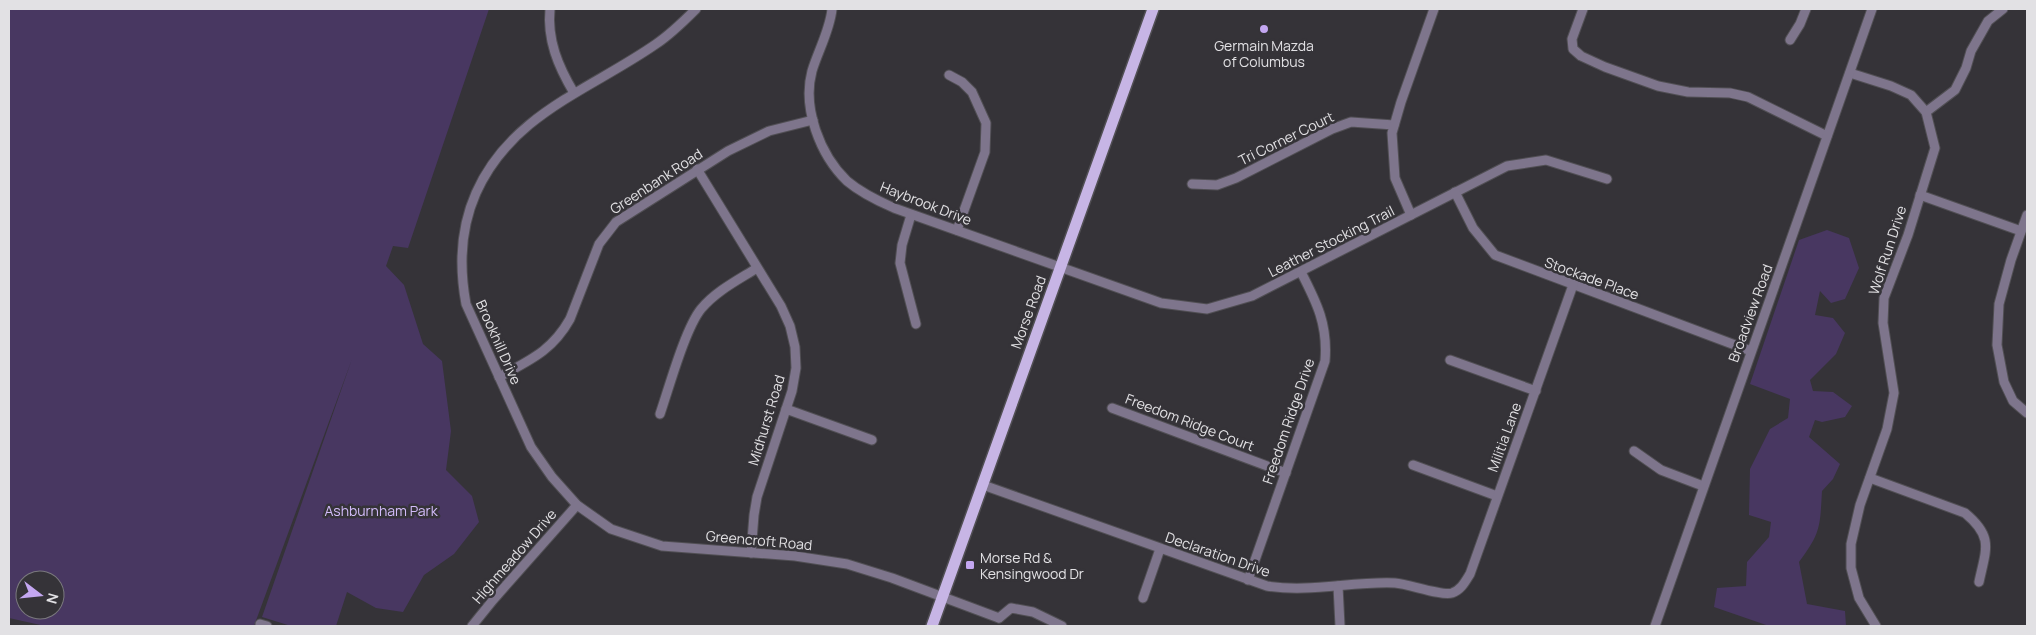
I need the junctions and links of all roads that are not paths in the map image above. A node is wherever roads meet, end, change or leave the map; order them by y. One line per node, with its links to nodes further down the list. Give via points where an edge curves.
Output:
1 (550, 9): 13 (street, via 552,49)
2 (696, 9): 13 (street, Brookhill Drive, via 656,44)
3 (832, 9): 15 (street, Haybrook Drive, via 812,72 810,97)
4 (1153, 9): 28 (main road, Morse Road)
5 (1434, 9): 16 (street)
6 (1583, 9): 17 (street, via 1572,39 1573,48 1581,56 1658,86 1748,97)
7 (1804, 9): 10 (street, via 1800,24)
8 (1872, 9): 11 (street, Broadview Road)
9 (2003, 9): 14 (street, via 1988,21 1955,90)
10 (1790, 40)
11 (1850, 72): 14 (street, Wolf Run Drive, via 1911,95); 17 (street, Broadview Road)
12 (949, 75): 26 (street, via 972,92 986,123 985,152)
13 (574, 93): 35 (street, Brookhill Drive, via 520,131 504,148 482,178 467,214 461,254 463,290 466,304)
14 (1926, 112): 22 (street, Wolf Run Drive, via 1935,148)
15 (813, 120): 18 (street, Greenbank Road, via 769,130); 23 (street, Haybrook Drive, via 824,149 847,181 867,195)
16 (1394, 125): 20 (street, Tri Corner Court, via 1351,122 1217,186); 24 (street, via 1395,178)
17 (1827, 136): 33 (street, Broadview Road)
18 (697, 169): 29 (street, Midhurst Road); 35 (street, Greenbank Road, via 616,222 599,244 564,329 544,352)
19 (1607, 179): 21 (street, Leather Stocking Trail, via 1546,160 1507,166)
20 (1192, 184)
21 (1455, 192): 24 (street, Leather Stocking Trail); 31 (street, Stockade Place, via 1473,228 1495,256)
22 (1920, 195): 27 (street); 45 (street, Wolf Run Drive, via 1884,298 1882,323 1894,393 1887,429)
23 (912, 215): 26 (street, Haybrook Drive); 32 (street, via 900,263)
24 (1411, 215): 30 (street, Leather Stocking Trail)
25 (2027, 215): 27 (street)
26 (957, 230): 28 (street, Haybrook Drive)
27 (2021, 231): 39 (street, via 1999,304 1997,345 2004,382 2013,401)
28 (1060, 267): 30 (street, Leather Stocking Trail, via 1161,303 1207,309 1252,296); 46 (main road, Morse Road)
29 (757, 268): 38 (street, Midhurst Road, via 781,306 796,350 792,391); 40 (street, via 723,289 701,310 690,330)
30 (1302, 272): 44 (street, Freedom Ridge Drive, via 1318,305 1326,341 1322,369)
31 (1573, 285): 33 (street, Stockade Place); 36 (street, Militia Lane)
32 (916, 324)
33 (1751, 351): 47 (street, Broadview Road)
34 (1450, 360): 36 (street)
35 (499, 377): 49 (street, Brookhill Drive, via 531,447)
36 (1536, 391): 48 (street, Militia Lane)
37 (1112, 408): 44 (street, Freedom Ridge Court)
38 (786, 409): 41 (street); 51 (street, Midhurst Road, via 757,497)
39 (2027, 413)
40 (660, 414)
41 (872, 440)
42 (1634, 451): 47 (street, via 1661,470)
43 (1413, 465): 48 (street)
44 (1286, 473): 52 (street, Freedom Ridge Drive)
45 (1870, 478): 53 (street, via 1965,512 1976,522 1987,547); 64 (street, Wolf Run Drive, via 1851,544 1851,568 1859,598)
46 (983, 485): 50 (street, Declaration Drive); 56 (main road, Morse Road)
47 (1703, 486): 63 (street, Broadview Road)
48 (1497, 496): 55 (street, Militia Lane, via 1470,574 1463,586)
49 (577, 505): 51 (street, Greencroft Road, via 611,529 662,546); 59 (street, Highmeadow Drive)
50 (1160, 548): 52 (street, Declaration Drive); 57 (street)
51 (751, 553): 56 (street, Greencroft Road, via 847,564)
52 (1248, 580): 54 (street, Declaration Drive, via 1289,590)
53 (1979, 582)
54 (1338, 586): 55 (street, Declaration Drive, via 1395,583 1444,594); 62 (street)
55 (1453, 593)
56 (943, 597): 58 (street, Greencroft Road); 60 (main road, Morse Road)
57 (1143, 598)
58 (998, 622): 61 (street, via 1011,608 1033,612)
59 (472, 626)
60 (932, 626)
61 (1062, 626)
62 (1340, 626)
63 (1655, 626)
64 (1876, 626)

